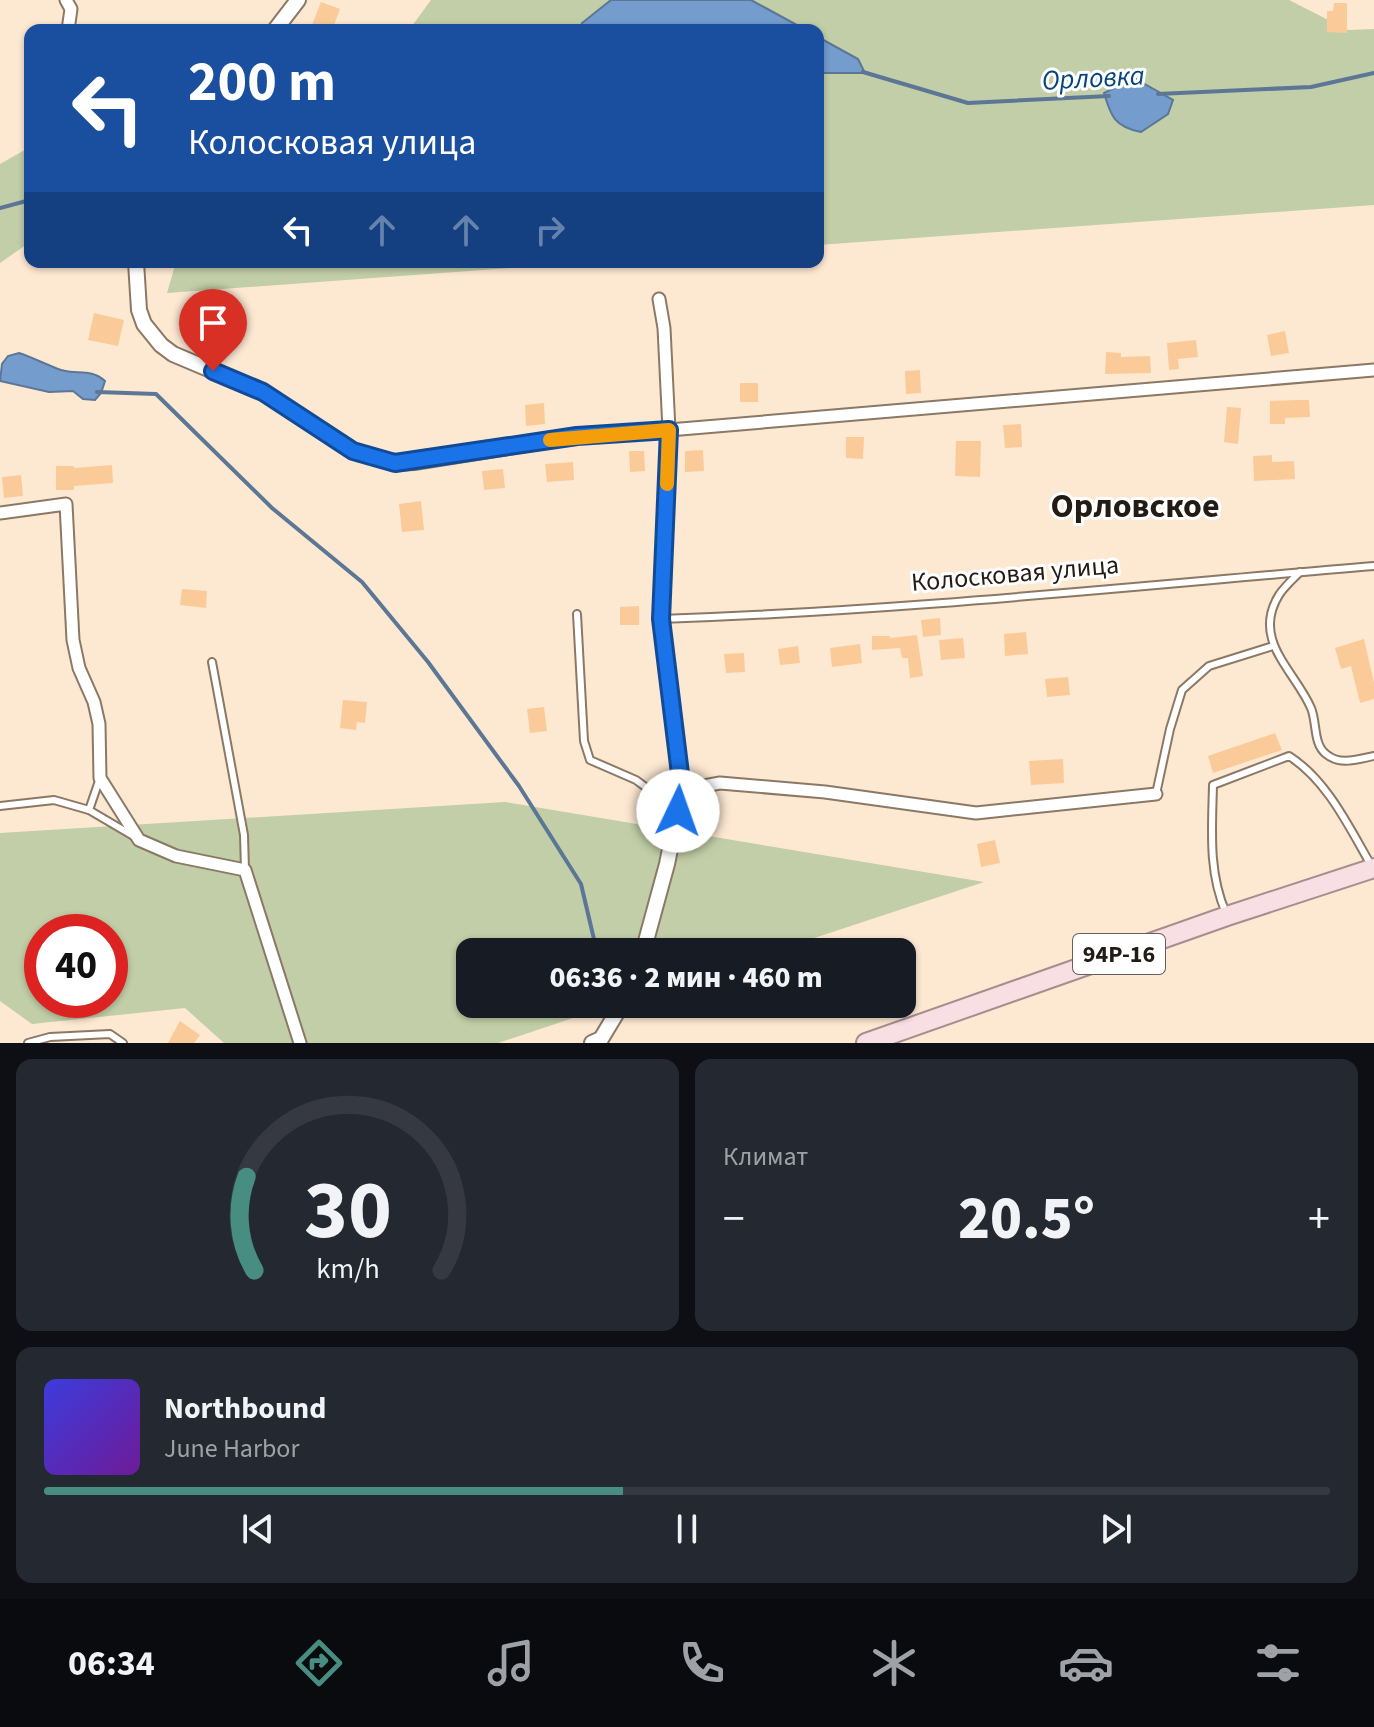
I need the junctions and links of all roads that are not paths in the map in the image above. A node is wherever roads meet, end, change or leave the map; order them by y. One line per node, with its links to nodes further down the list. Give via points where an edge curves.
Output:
1 (66, 0): 3 (street)
2 (298, 0): 4 (street)
3 (69, 24)
4 (280, 24)
5 (136, 268): 8 (street, via 139,310 161,345 263,392 353,451 381,460 414,462 577,436)
6 (659, 299): 8 (street)
7 (1374, 370): 8 (street)
8 (669, 430): 13 (street)
9 (0, 513): 17 (street, via 66,504 73,640 99,724)
10 (1374, 566): 11 (lane, Колосковая улица)
11 (1300, 572): 13 (lane, Колосковая улица, via 918,606); 14 (lane, via 1278,596 1270,618)
12 (577, 614): 22 (lane, via 584,741 590,760 636,780)
13 (661, 619): 18 (street)
14 (1273, 646): 16 (lane, via 1311,708 1320,747 1328,756 1342,762); 19 (lane, via 1209,666 1182,690)
15 (212, 662): 25 (lane, via 244,835)
16 (1374, 756)
17 (100, 778): 21 (lane); 23 (street)
18 (682, 790): 19 (street, via 720,783 976,813); 22 (street)
19 (1156, 794)
20 (0, 806): 21 (lane, via 54,800)
21 (89, 810): 23 (lane)
22 (678, 811): 27 (street)
23 (139, 840): 25 (street, via 176,856)
24 (1373, 868): 26 (main road, 94Р-16); 26 (lane, via 1338,809 1303,765 1289,756 1213,785 1212,857 1216,891)
25 (245, 870): 31 (street)
26 (1227, 916): 33 (main road, 94Р-16)
27 (647, 938)
28 (614, 1018): 32 (street, via 601,1039)
29 (28, 1043): 30 (lane, via 110,1034)
30 (123, 1043)
31 (300, 1043)
32 (592, 1043)
33 (866, 1043)

